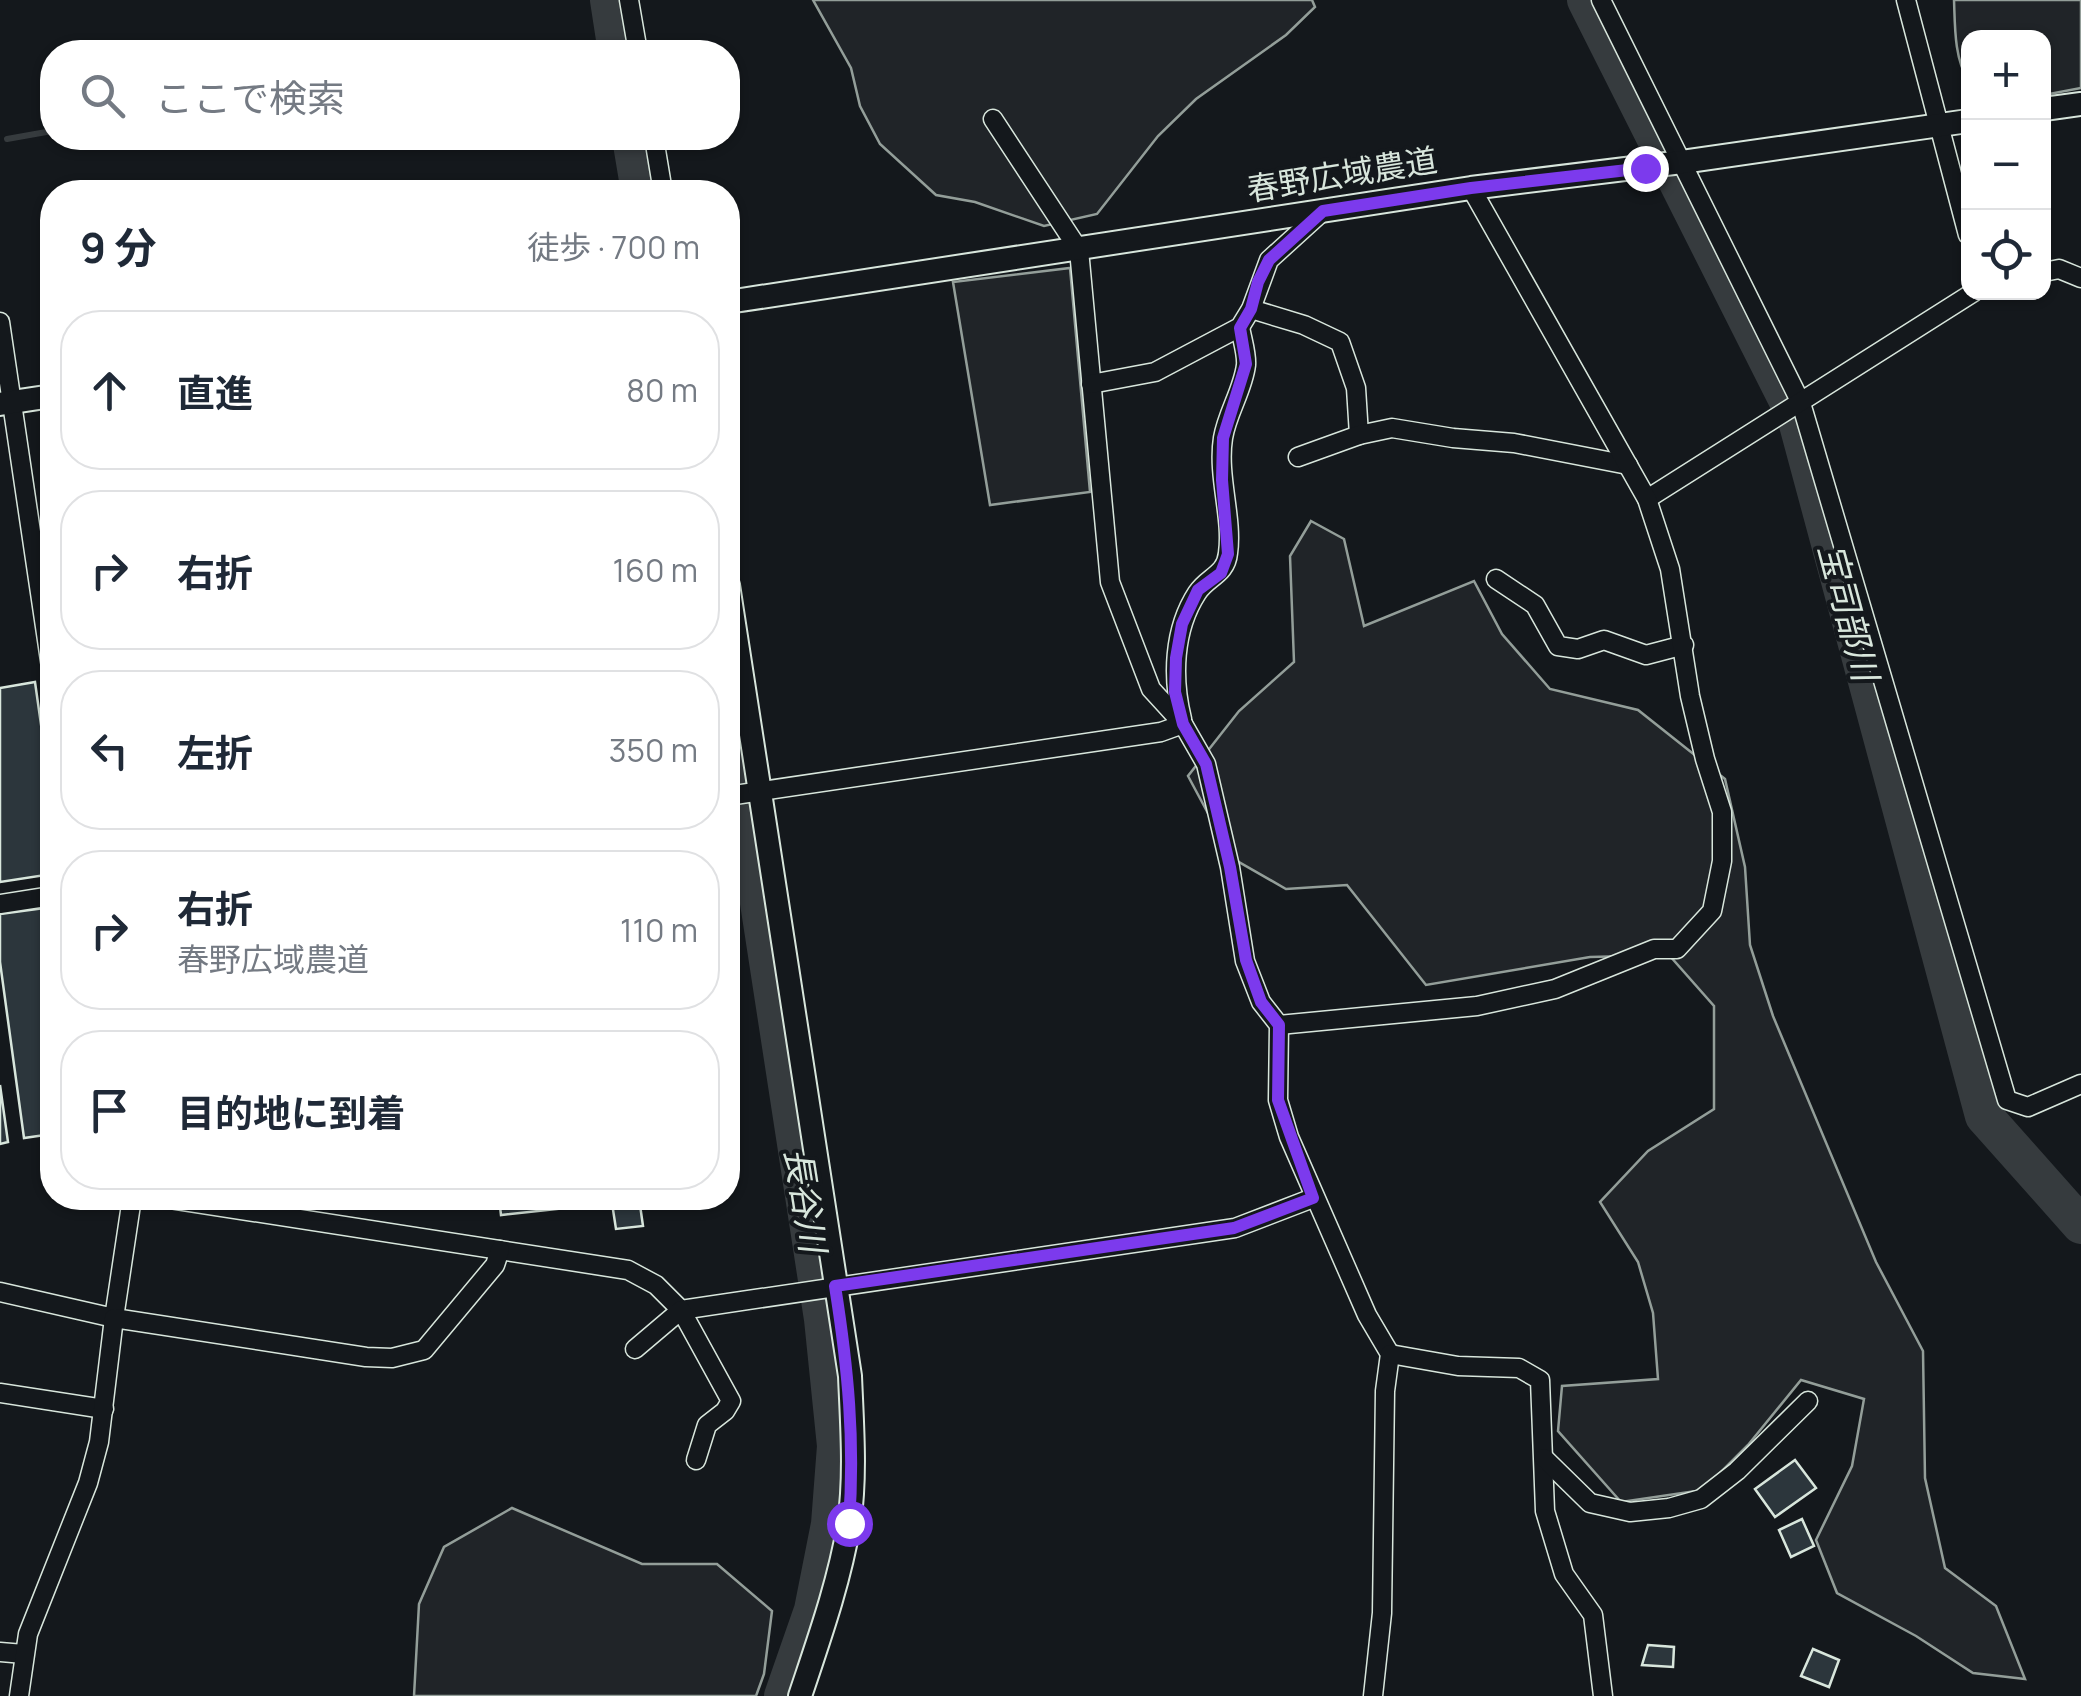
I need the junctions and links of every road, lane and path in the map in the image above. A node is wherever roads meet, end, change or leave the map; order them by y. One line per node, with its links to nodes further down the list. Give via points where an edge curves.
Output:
1 (629, 0): 4 (street)
2 (1602, 0): 11 (street)
3 (1906, 0): 9 (street)
4 (636, 40)
5 (2081, 104): 6 (street)
6 (2051, 109)
7 (993, 119): 16 (street)
8 (1961, 122): 9 (street, 春野広域農道)
9 (1940, 125): 11 (street, 春野広域農道); 14 (street)
10 (656, 150): 12 (street)
11 (1678, 163): 13 (street, 春野広域農道); 27 (street)
12 (662, 180)
13 (1471, 188): 15 (street, 春野広域農道); 30 (street)
14 (1962, 210)
15 (1323, 211): 16 (street, 春野広域農道); 21 (street, via 1269,260)
16 (1078, 250): 19 (street, 春野広域農道); 24 (street)
17 (2051, 271): 18 (street)
18 (2081, 278)
19 (740, 300)
20 (1962, 300): 27 (street)
21 (1251, 309): 23 (street); 28 (street, via 1340,342 1356,388)
22 (0, 322): 26 (street)
23 (1240, 328): 24 (street, via 1155,372); 35 (street, via 1246,364 1223,438 1228,554 1221,573 1198,590 1182,624 1175,692)
24 (1092, 384): 35 (street, via 1110,582 1151,689)
25 (40, 398): 26 (street)
26 (6, 403): 33 (street)
27 (1801, 403): 31 (street); 41 (street, via 2007,1100 2028,1107)
28 (1359, 434): 29 (street); 30 (street, via 1392,428)
29 (1298, 457)
30 (1628, 465): 31 (street)
31 (1647, 500): 34 (street, via 1670,569)
32 (1496, 579): 34 (street, via 1535,605 1558,646 1578,649 1604,640 1646,655)
33 (40, 603)
34 (1684, 645): 40 (street, via 1694,712 1722,812 1722,862 1712,912 1677,949 1654,949 1555,989 1477,1006)
35 (1183, 724): 37 (street); 40 (street, via 1206,764 1246,960 1261,1002)
36 (740, 764): 37 (street)
37 (742, 794): 46 (street)
38 (40, 898): 39 (street)
39 (0, 904)
40 (1279, 1025): 42 (street, via 1278,1100)
41 (2081, 1084)
42 (1313, 1198): 46 (street, via 1234,1228); 51 (street)
43 (130, 1210): 49 (street)
44 (242, 1210): 45 (street)
45 (500, 1250): 48 (street, via 628,1270 656,1285); 49 (street, via 495,1265 424,1350 392,1358)
46 (823, 1288): 48 (street); 60 (street, via 850,1376 853,1463 849,1523 830,1608)
47 (0, 1292): 49 (street)
48 (680, 1310): 50 (street); 56 (street, via 732,1401 707,1425)
49 (114, 1318): 54 (street)
50 (636, 1350)
51 (1390, 1354): 55 (street, via 1518,1368 1540,1380); 61 (street)
52 (0, 1393): 54 (street)
53 (1808, 1401): 55 (street, via 1701,1499 1669,1508 1630,1512 1590,1503)
54 (104, 1409): 58 (street, via 88,1483)
55 (1544, 1458): 62 (street, via 1545,1511 1564,1574 1593,1614)
56 (696, 1460)
57 (0, 1652): 58 (street)
58 (24, 1654): 59 (street)
59 (19, 1696)
60 (800, 1696)
61 (1373, 1696)
62 (1603, 1696)

